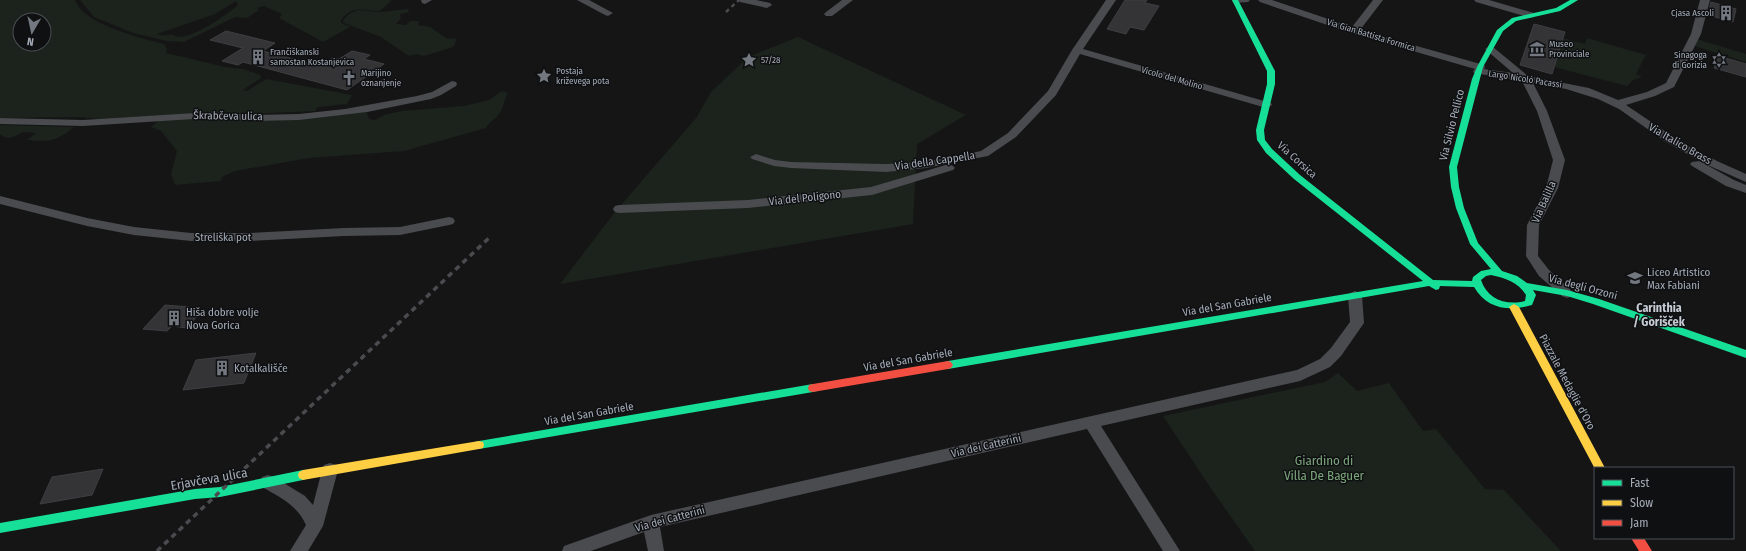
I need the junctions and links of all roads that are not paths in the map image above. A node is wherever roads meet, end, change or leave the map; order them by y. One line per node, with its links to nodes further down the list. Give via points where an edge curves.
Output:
1 (582, 0): 12 (street)
2 (743, 0): 11 (street)
3 (848, 0): 13 (street)
4 (1111, 0): 17 (street, Via della Cappella)
5 (1239, 0): 22 (main road, Via Corsica, via 1272,71)
6 (1263, 0): 15 (street, Via Gian Battista Formica)
7 (1378, 0): 15 (street)
8 (1479, 0): 14 (street)
9 (1575, 0): 14 (main road, Via Silvio Pellico, via 1558,10)
10 (1705, 0): 21 (street, via 1696,34 1670,85 1652,94)
11 (767, 5)
12 (608, 13)
13 (829, 14)
14 (1531, 15): 16 (main road, Via Silvio Pellico, via 1514,19 1500,30)
15 (1354, 31): 18 (street, Via Gian Battista Formica)
16 (1490, 49): 18 (main road, Via Silvio Pellico); 19 (street)
17 (1077, 50): 22 (street, Vicolo del Molino); 25 (street, Via della Cappella, via 1052,93 1012,135)
18 (1479, 69): 19 (street, Largo Nicolò Pacassi); 32 (main road, Via Silvio Pellico, via 1453,167 1460,208 1474,244)
19 (1526, 79): 21 (street, Largo Nicolò Pacassi, via 1558,83); 36 (street, Via Balilla, via 1542,111 1559,160 1552,188 1533,224 1532,256 1544,274)
20 (452, 84): 23 (street, Škrabčeva ulica, via 435,94 421,98 339,113 263,117 226,117 210,114 83,123)
21 (1617, 104): 24 (street, Via Italico Brass)
22 (1267, 105): 33 (main road, Via Corsica, via 1260,130 1261,140 1278,161)
23 (0, 121)
24 (1661, 134): 27 (street, Via Italico Brass, via 1726,170); 28 (street, via 1654,137 1681,156)
25 (984, 154): 26 (street, Via della Cappella, via 926,165 886,168 791,165); 30 (street, Via del Poligono, via 962,164 872,191 748,204)
26 (756, 157)
27 (1746, 178)
28 (1746, 189)
29 (0, 200): 31 (street, Streliška pot, via 103,225 191,237 400,231)
30 (619, 209)
31 (449, 221)
32 (1499, 273): 34 (main road, via 1514,278); 35 (main road, via 1484,273 1476,279)
33 (1434, 286): 35 (main road, Via del San Gabriele); 37 (main road, Via del San Gabriele)
34 (1526, 286): 36 (main road, Via degli Orzoni); 38 (main road, via 1531,295 1529,303)
35 (1477, 287): 38 (main road, via 1483,295 1497,303)
36 (1567, 293): 39 (main road, Via degli Orzoni)
37 (1355, 296): 40 (street, Via dei Catterini, via 1357,323 1325,363 1300,375); 41 (main road, Via del San Gabriele)
38 (1514, 307): 42 (main road, Piazzale Medaglie d'Oro)
39 (1746, 354)
40 (1091, 423): 45 (street, Via dei Catterini); 52 (street)
41 (422, 455): 43 (main road, Erjavčeva ulica)
42 (1599, 467)
43 (330, 470): 44 (main road, Erjavčeva ulica); 46 (street)
44 (268, 482): 46 (street, via 299,501 310,512); 47 (main road, Erjavčeva ulica)
45 (651, 522): 50 (street, Via dei Catterini); 51 (street)
46 (315, 526): 49 (street)
47 (0, 528)
48 (1638, 539): 53 (main road)
49 (298, 551)
50 (570, 551)
51 (656, 551)
52 (1172, 551)
53 (1646, 551)

